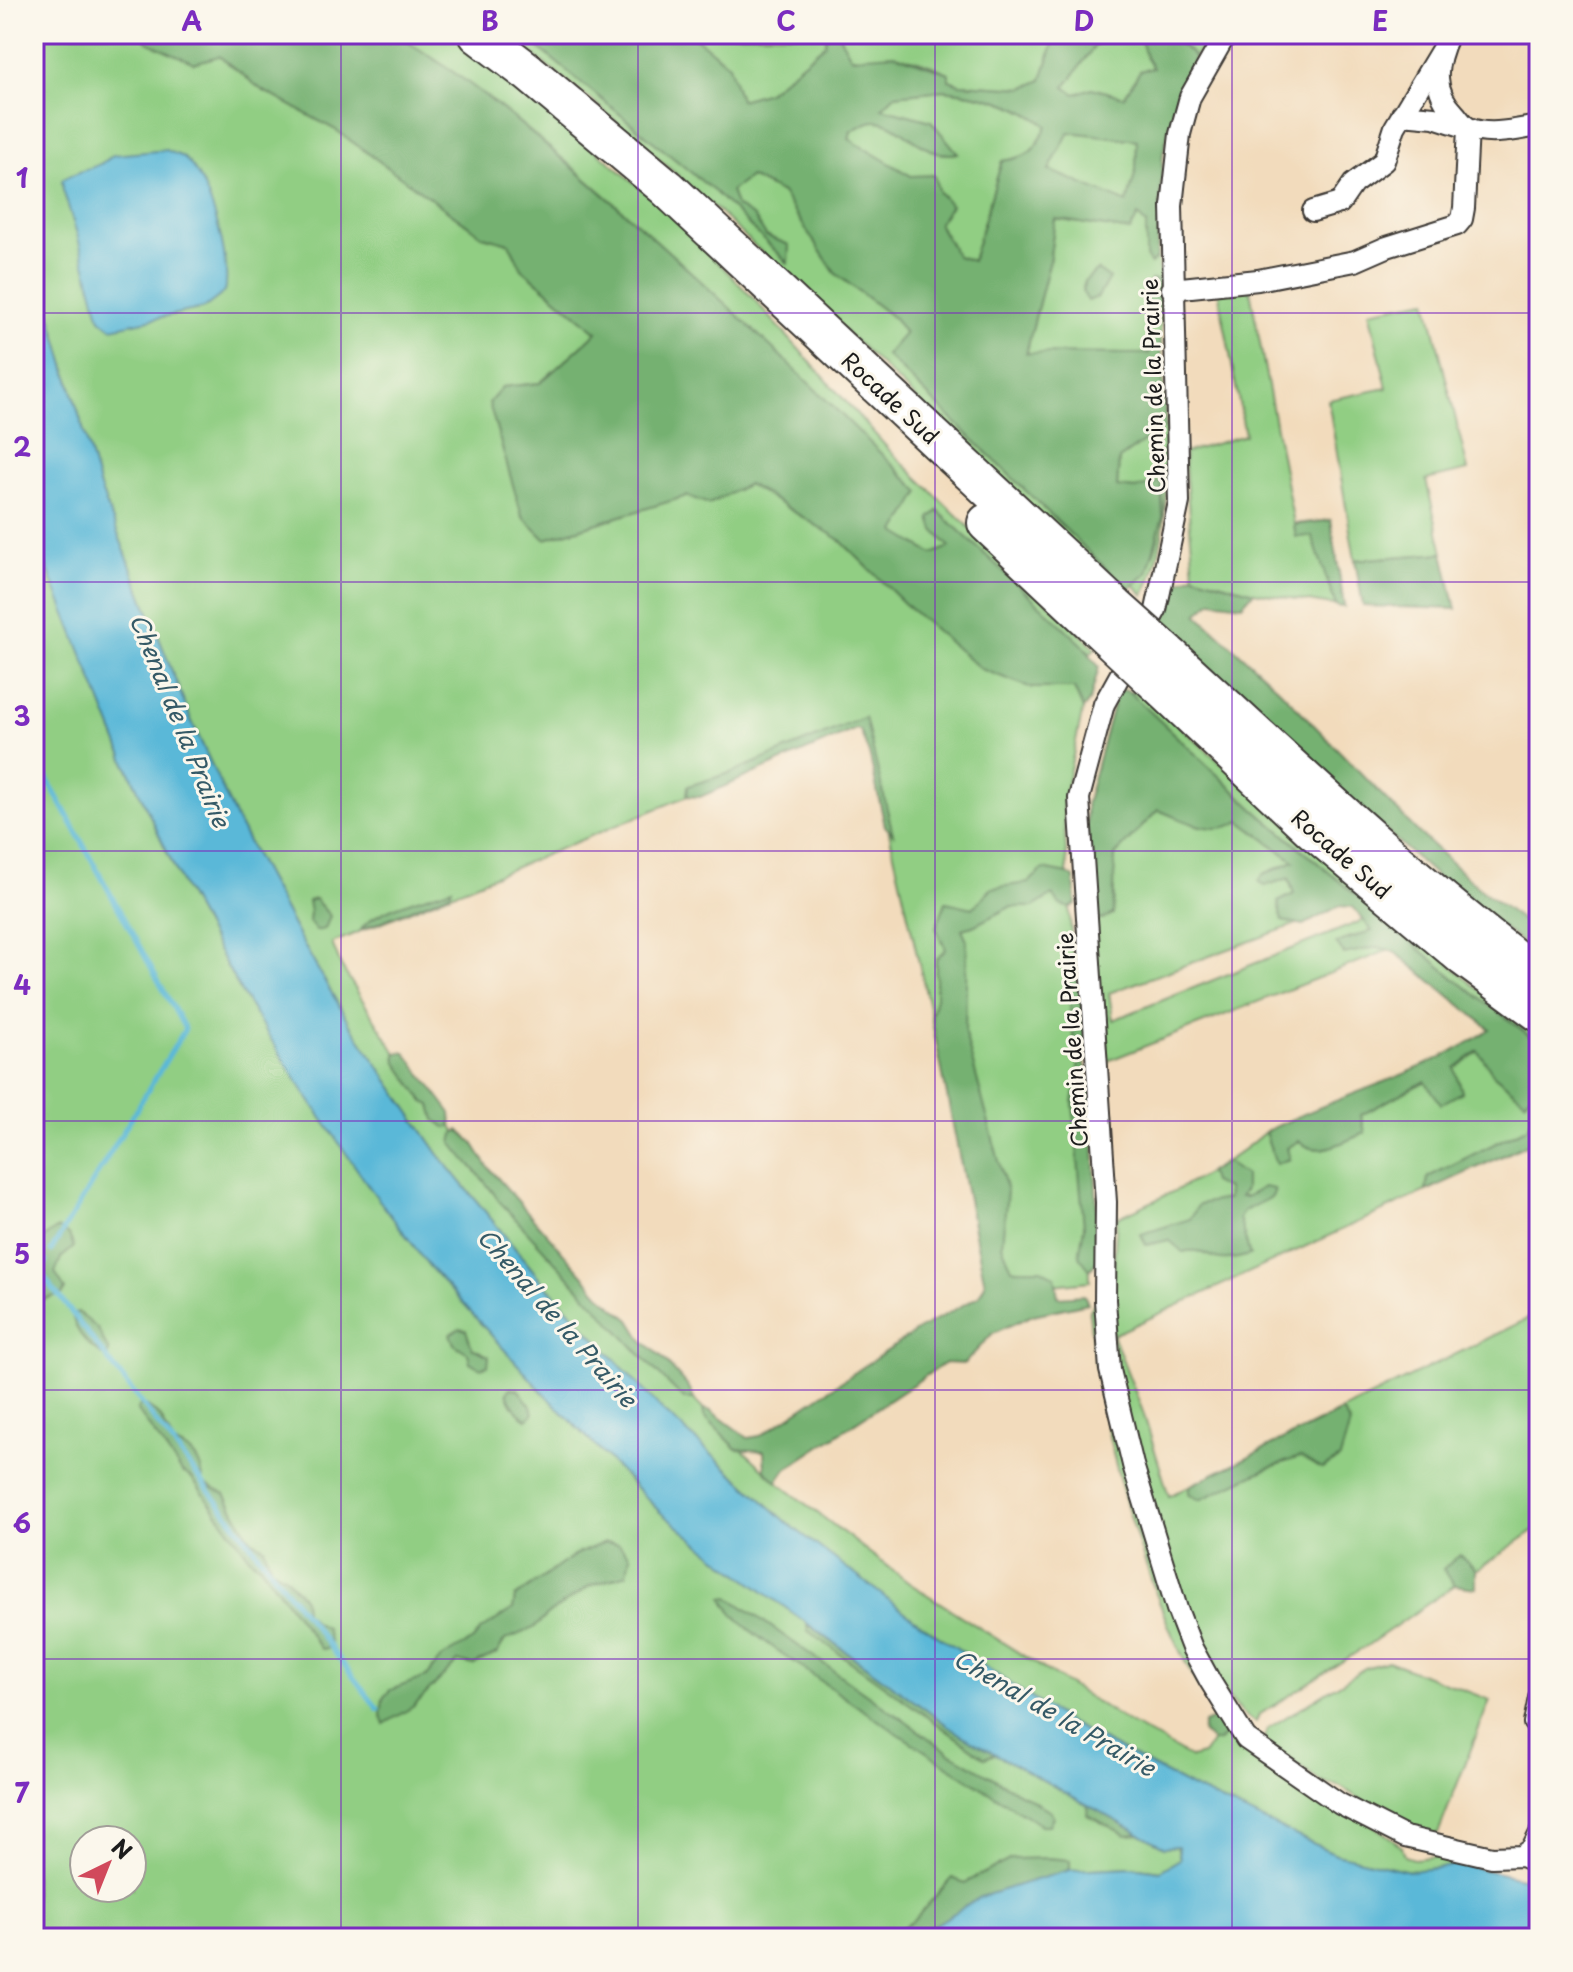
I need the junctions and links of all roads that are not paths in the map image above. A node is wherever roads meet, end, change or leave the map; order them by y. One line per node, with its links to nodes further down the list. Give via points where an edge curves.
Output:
1 (478, 34): 9 (highway, Rocade Sud, bridge, via 667,188)
2 (1226, 34): 8 (street, Chemin de la Prairie, via 1190,97 1180,134 1172,206)
3 (1445, 41): 4 (street); 6 (street, via 1436,80 1439,95)
4 (1402, 114): 6 (street); 7 (street, via 1384,161 1353,184 1340,203)
5 (1539, 126): 6 (street)
6 (1468, 128): 8 (street, via 1464,208 1457,225 1355,261 1258,280)
7 (1313, 211)
8 (1172, 289): 15 (street, Chemin de la Prairie, via 1179,502 1156,610 1104,704 1079,798 1106,1202 1107,1338 1120,1414 1192,1648 1246,1739 1340,1804 1405,1837)
9 (1163, 669): 10 (highway, Rocade Sud); 11 (highway, Rocade Sud, via 1312,829 1464,957)
10 (1539, 977)
11 (1539, 1012)
12 (1539, 1698): 13 (street, via 1534,1723)
13 (1539, 1728)
14 (1539, 1835): 15 (street)
15 (1530, 1860)

